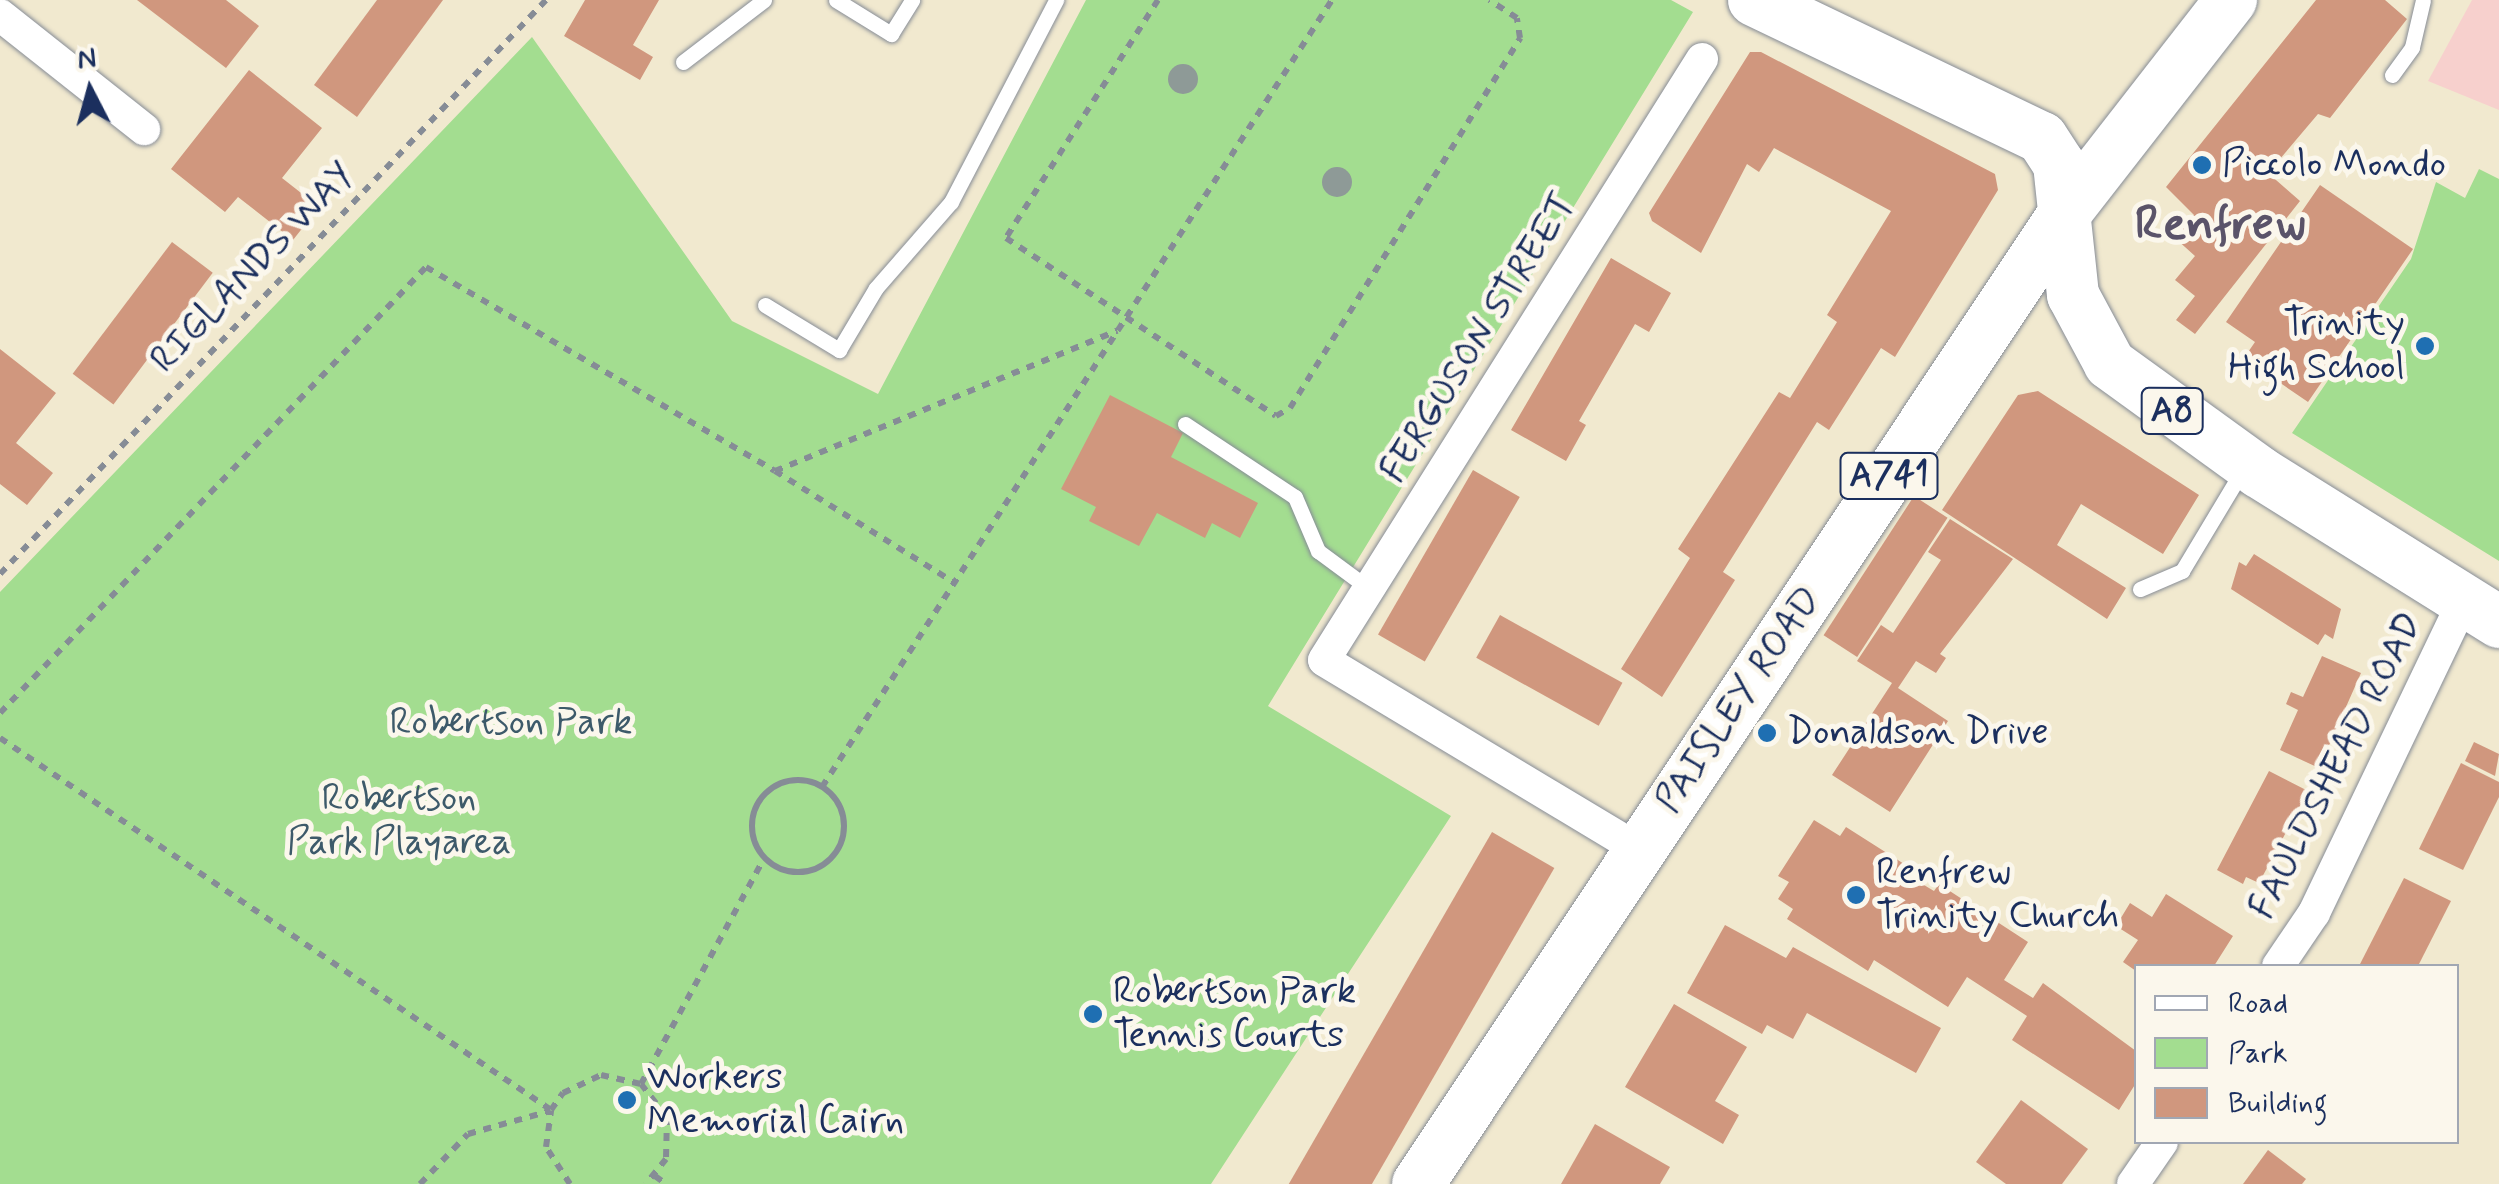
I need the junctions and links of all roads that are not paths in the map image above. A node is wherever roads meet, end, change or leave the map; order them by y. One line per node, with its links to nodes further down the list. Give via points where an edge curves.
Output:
1 (764, 0): 10 (lane)
2 (836, 0): 3 (lane, via 891,34)
3 (912, 0)
4 (1056, 0): 14 (lane, via 951,202 876,288 839,350)
5 (1754, 0): 13 (main road, A8, via 2030,128 2059,164)
6 (2231, 0): 13 (main road, PAISLEY ROAD)
7 (2422, 0): 11 (lane, via 2412,48)
8 (0, 15): 12 (street)
9 (1702, 58): 17 (street, FERGUSON STREET)
10 (684, 62)
11 (2392, 75)
12 (144, 129)
13 (2062, 216): 16 (main road, A8, via 2072,296 2096,348 2126,379); 20 (main road, PAISLEY ROAD / A741)
14 (765, 304)
15 (1185, 424): 17 (lane, via 1295,497 1318,552)
16 (2247, 463): 18 (lane, via 2182,571); 19 (main road, A8)
17 (1368, 588): 20 (street, FERGUSON STREET, via 1324,660)
18 (2140, 589)
19 (2482, 611): 21 (street, FAULDSHEAD ROAD)
20 (1638, 849): 23 (main road, PAISLEY ROAD / A741)
21 (2279, 964)
22 (2161, 1144): 24 (street)
23 (1418, 1184)
24 (2134, 1184)

